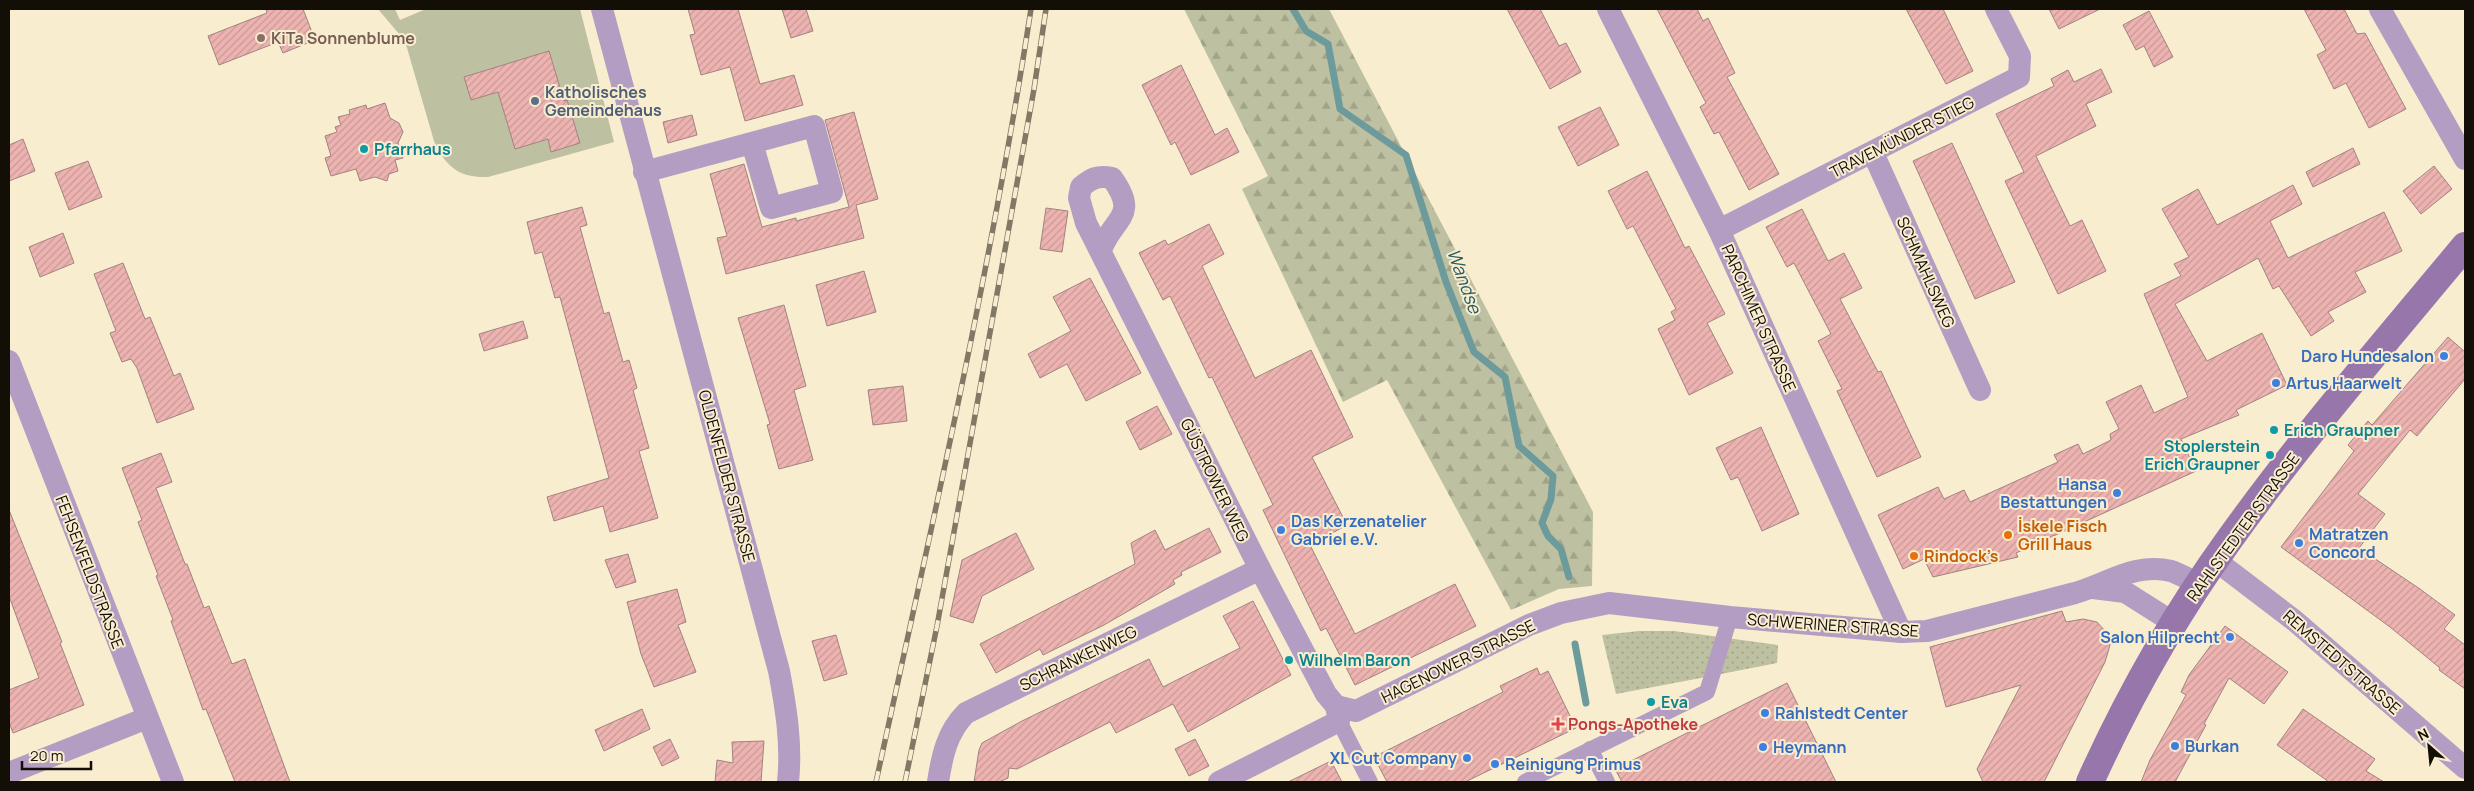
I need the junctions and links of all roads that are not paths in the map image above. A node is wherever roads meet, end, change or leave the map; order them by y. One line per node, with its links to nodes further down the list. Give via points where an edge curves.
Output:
1 (602, 9): 8 (street, OLDENFELDER STRASSE)
2 (1608, 9): 9 (street, PARCHIMER STRASSE)
3 (1996, 9): 6 (street, TRAVEMÜNDER STIEG, via 2020,56 2019,77)
4 (2380, 9): 7 (street)
5 (752, 143): 8 (street)
6 (1873, 153): 9 (street, TRAVEMÜNDER STIEG); 13 (street, SCHMAHLSWEG)
7 (2465, 159)
8 (644, 172): 28 (street, OLDENFELDER STRASSE, via 779,671 787,710)
9 (1719, 230): 20 (street, PARCHIMER STRASSE)
10 (2465, 246): 14 (main road, RAHLSTEDTER STRASSE, via 2329,410)
11 (1101, 250): 15 (street, GÜSTROWER WEG)
12 (9, 361): 22 (street, FEHSENFELDSTRASSE)
13 (1980, 390)
14 (2215, 560): 16 (main road, RAHLSTEDTER STRASSE); 24 (street, REMSTEDTSTRASSE, via 2295,621)
15 (1260, 569): 21 (street, GÜSTROWER WEG); 26 (street, SCHRANKENWEG, via 966,713 953,726 947,740)
16 (2199, 584): 17 (street, SCHWERINER STRASSE, via 2159,569 2130,572); 19 (main road, RAHLSTEDTER STRASSE)
17 (2093, 588): 19 (street, SCHWERINER STRASSE, via 2125,592); 20 (street, SCHWERINER STRASSE, via 1927,631)
18 (1730, 617): 20 (street, SCHWERINER STRASSE); 21 (street, HAGENOWER STRASSE, via 1609,604 1561,612 1356,712); 23 (street, SCHWERINER STRASSE, via 1707,692)
19 (2174, 623): 33 (main road, RAHLSTEDTER STRASSE, via 2126,706)
20 (1901, 632)
21 (1338, 713): 29 (street); 30 (street)
22 (147, 718): 25 (street); 27 (street, FEHSENFELDSTRASSE)
23 (1590, 749): 31 (street, SCHWERINER STRASSE); 32 (street)
24 (2465, 768)
25 (9, 773)
26 (941, 780)
27 (173, 782)
28 (788, 782)
29 (1219, 782)
30 (1370, 782)
31 (1525, 782)
32 (1607, 782)
33 (2090, 782)

